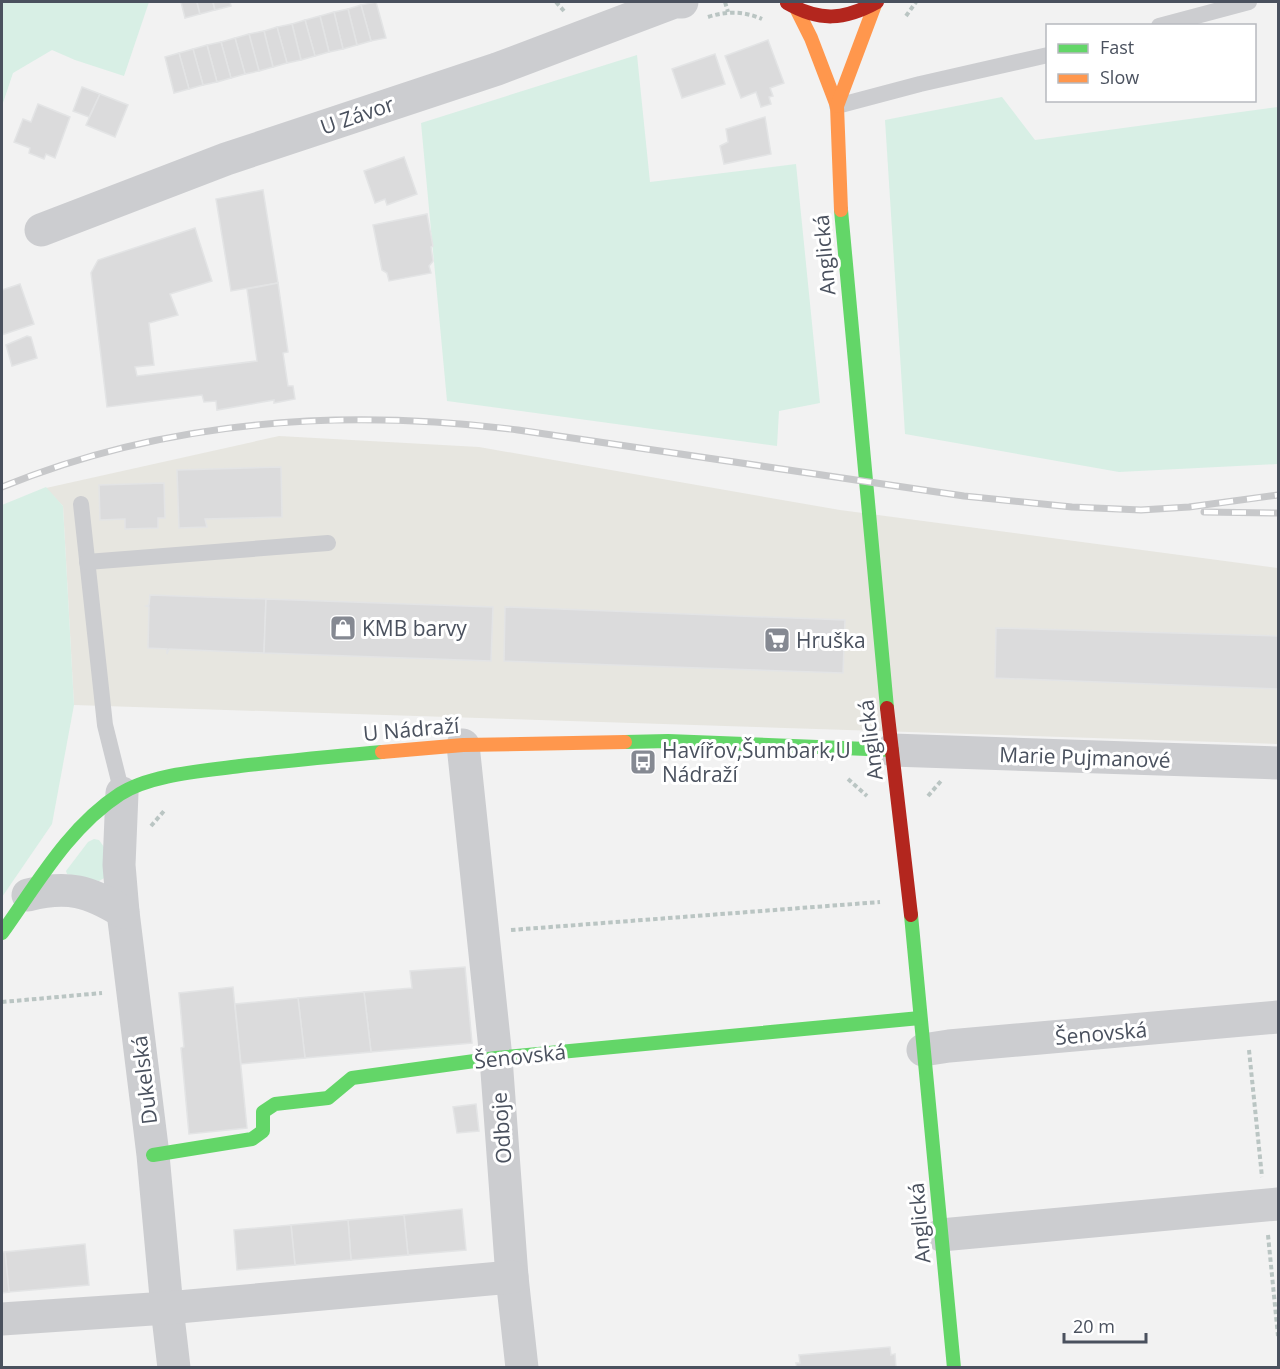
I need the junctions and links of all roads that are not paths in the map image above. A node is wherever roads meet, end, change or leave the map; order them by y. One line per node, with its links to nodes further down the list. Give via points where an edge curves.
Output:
1 (674, 2): 5 (street, U Závor); 10 (street, U Závor, via 497,69 226,159)
2 (784, 2): 6 (street)
3 (877, 2): 6 (street, via 842,17 819,17); 9 (street, Anglická)
4 (1249, 2): 7 (lane)
5 (694, 9)
6 (797, 10): 9 (street, Anglická)
7 (1166, 24)
8 (1046, 56): 9 (lane)
9 (837, 106): 15 (street, Anglická, via 840,203)
10 (41, 230)
11 (81, 504): 13 (lane)
12 (328, 543): 13 (lane)
13 (87, 562): 17 (lane, via 105,725)
14 (463, 745): 15 (street, U Nádraží, via 668,741); 17 (street, U Nádraží, via 185,773); 24 (street, Odboje)
15 (892, 750): 16 (street, Marie Pujmanové); 22 (street, Anglická)
16 (1278, 763)
17 (122, 793): 18 (street, U Nádraží, via 74,835); 19 (street, Dukelská, via 119,865)
18 (28, 895): 19 (street, via 47,890 76,891); 20 (street, U Nádraží)
19 (123, 912): 25 (street, Dukelská)
20 (2, 933)
21 (1278, 1017): 23 (street, Šenovská)
22 (920, 1018): 23 (street, Anglická); 24 (street, Šenovská)
23 (923, 1050): 27 (street, Anglická)
24 (496, 1058): 25 (street, Šenovská, via 352,1078 328,1098 275,1104 263,1112 263,1131 252,1139); 28 (street, Odboje)
25 (153, 1155): 29 (street, Dukelská)
26 (1278, 1204): 27 (street)
27 (941, 1235): 33 (street, Anglická)
28 (512, 1277): 29 (street); 32 (street, Odboje)
29 (167, 1308): 30 (street); 31 (street, Dukelská)
30 (2, 1319)
31 (174, 1368)
32 (522, 1368)
33 (954, 1368)

